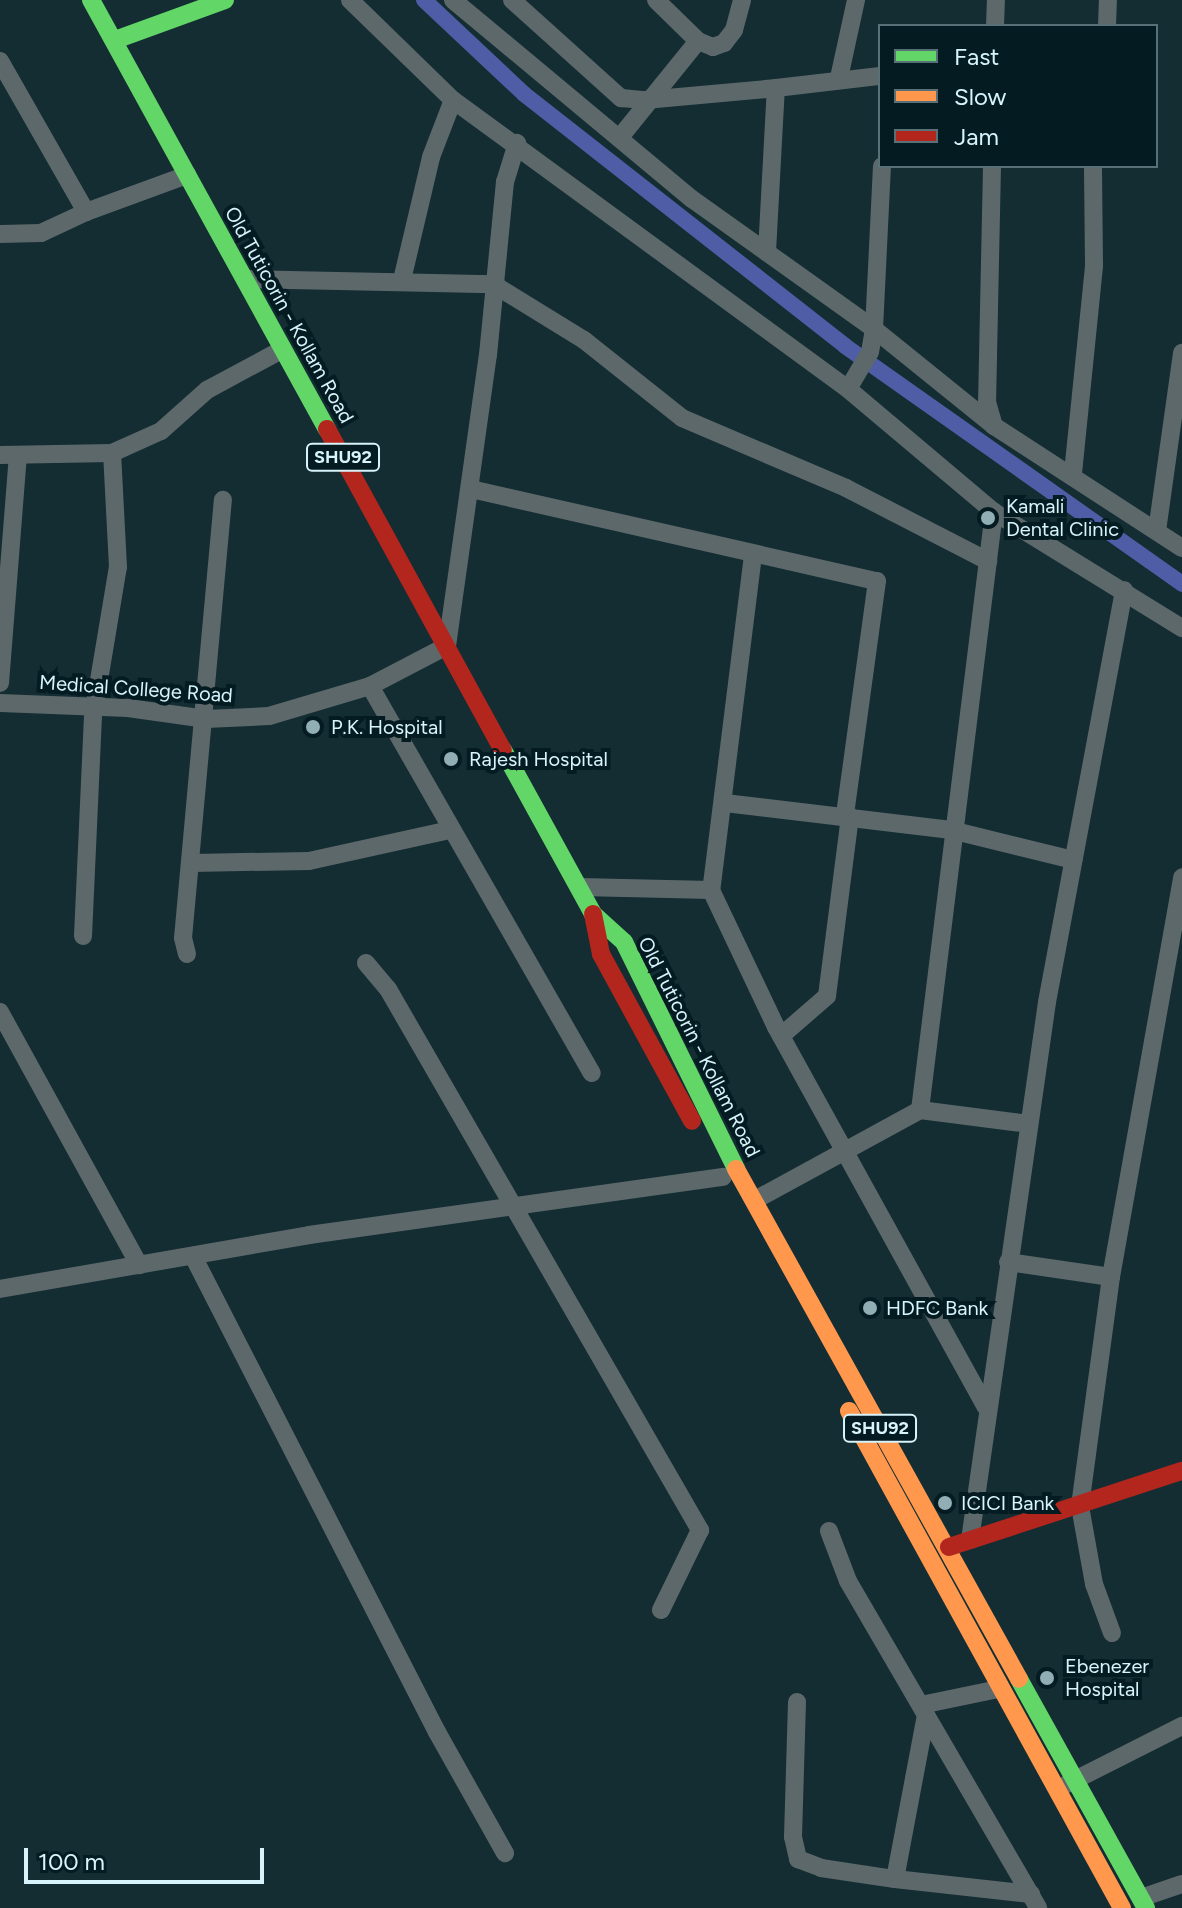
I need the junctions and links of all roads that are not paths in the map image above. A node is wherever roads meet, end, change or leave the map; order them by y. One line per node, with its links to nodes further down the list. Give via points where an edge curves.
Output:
1 (91, 0): 13 (main road, Old Tuticorin - Kollam Road / SHU92)
2 (225, 0): 13 (main road)
3 (350, 0): 19 (street)
4 (453, 0): 21 (street)
5 (512, 0): 20 (street, via 621,98)
6 (656, 0): 14 (street)
7 (742, 0): 14 (street, via 724,43 713,47)
8 (856, 0): 17 (street)
9 (996, 0): 11 (street)
10 (1108, 0): 12 (street)
11 (995, 24)
12 (1107, 24)
13 (115, 40): 26 (main road, Old Tuticorin - Kollam Road / SHU92)
14 (698, 41): 20 (street)
15 (0, 61): 27 (street)
16 (878, 76): 17 (street)
17 (839, 78): 18 (street)
18 (776, 88): 20 (street); 29 (street)
19 (453, 100): 22 (street); 31 (street, via 431,157)
20 (645, 100): 21 (street)
21 (621, 136): 29 (street, via 692,199)
22 (517, 143): 32 (street, via 505,182); 36 (street)
23 (882, 168): 33 (street)
24 (992, 168): 37 (street, via 987,402)
25 (1093, 168): 40 (street, via 1094,265)
26 (187, 175): 27 (street); 30 (main road, Old Tuticorin - Kollam Road / SHU92)
27 (86, 212): 28 (street, via 41,233)
28 (0, 234)
29 (767, 252): 33 (street)
30 (245, 279): 31 (street); 34 (main road, Old Tuticorin - Kollam Road / SHU92)
31 (402, 280): 32 (street)
32 (493, 284): 41 (street); 47 (street, via 584,340 682,418 846,488)
33 (874, 329): 36 (street, via 870,352); 37 (street)
34 (283, 349): 38 (street, via 207,390 161,431); 50 (main road, Old Tuticorin - Kollam Road / SHU92)
35 (1182, 353): 44 (street)
36 (848, 389): 43 (street)
37 (994, 426): 40 (street)
38 (112, 453): 39 (street); 54 (street, via 118,567)
39 (9, 456): 51 (street)
40 (1073, 473): 44 (street)
41 (471, 489): 46 (street, via 722,542); 50 (street)
42 (223, 500): 55 (street)
43 (994, 512): 47 (street); 48 (street)
44 (1157, 531): 45 (street)
45 (1182, 548)
46 (753, 555): 56 (street); 57 (street, via 877,581)
47 (988, 561): 59 (street)
48 (1124, 590): 49 (street); 60 (street)
49 (1182, 628)
50 (447, 646): 52 (street, Medical College Road); 63 (main road, Old Tuticorin - Kollam Road / SHU92)
51 (0, 683)
52 (370, 686): 55 (street, Medical College Road, via 269,716); 58 (street)
53 (0, 703): 54 (street, Medical College Road)
54 (94, 707): 55 (street, Medical College Road); 66 (street)
55 (206, 719): 61 (street)
56 (725, 803): 57 (street); 64 (street)
57 (847, 815): 59 (street); 71 (street, via 827,996)
58 (450, 830): 61 (street, via 309,861); 72 (street)
59 (951, 830): 60 (street); 73 (street)
60 (1073, 860): 74 (street)
61 (191, 863): 67 (street, via 183,938)
62 (1182, 877): 69 (street)
63 (580, 887): 64 (street); 65 (main road, Old Tuticorin - Kollam Road / SHU92)
64 (711, 890): 71 (street)
65 (593, 914): 76 (main road, via 601,954); 77 (main road, Old Tuticorin - Kollam Road / SHU92, via 624,942)
66 (83, 936)
67 (187, 954)
68 (366, 963): 78 (street, via 388,989)
69 (1174, 964): 82 (street)
70 (0, 1012): 81 (street)
71 (781, 1036): 75 (street)
72 (592, 1073)
73 (920, 1110): 74 (street); 75 (street)
74 (1029, 1124): 80 (street)
75 (843, 1151): 77 (street); 84 (street)
76 (723, 1177): 78 (street); 92 (main road)
77 (755, 1200): 89 (main road, Old Tuticorin - Kollam Road / SHU92)
78 (516, 1209): 79 (street); 90 (street, via 700,1530)
79 (193, 1256): 81 (street); 97 (street, via 437,1732)
80 (1008, 1262): 82 (street); 84 (street)
81 (139, 1265): 83 (street)
82 (1111, 1277): 86 (street)
83 (0, 1289)
84 (986, 1407): 88 (street)
85 (1182, 1471): 86 (main road)
86 (1080, 1506): 88 (main road); 91 (street, via 1094,1584)
87 (829, 1531): 94 (street, via 848,1581)
88 (970, 1540): 89 (main road)
89 (949, 1547): 96 (main road, Old Tuticorin - Kollam Road / SHU92)
90 (661, 1610)
91 (1112, 1633)
92 (998, 1689): 94 (street); 96 (main road)
93 (797, 1702): 98 (street, via 793,1837 798,1859 821,1868)
94 (924, 1710): 98 (street); 100 (street)
95 (1182, 1726): 96 (street)
96 (1066, 1785): 101 (main road, Old Tuticorin - Kollam Road / SHU92); 102 (main road)
97 (505, 1853)
98 (895, 1879): 100 (street)
99 (1182, 1884): 101 (street)
100 (1034, 1901)
101 (1143, 1903)
102 (1122, 1908)

